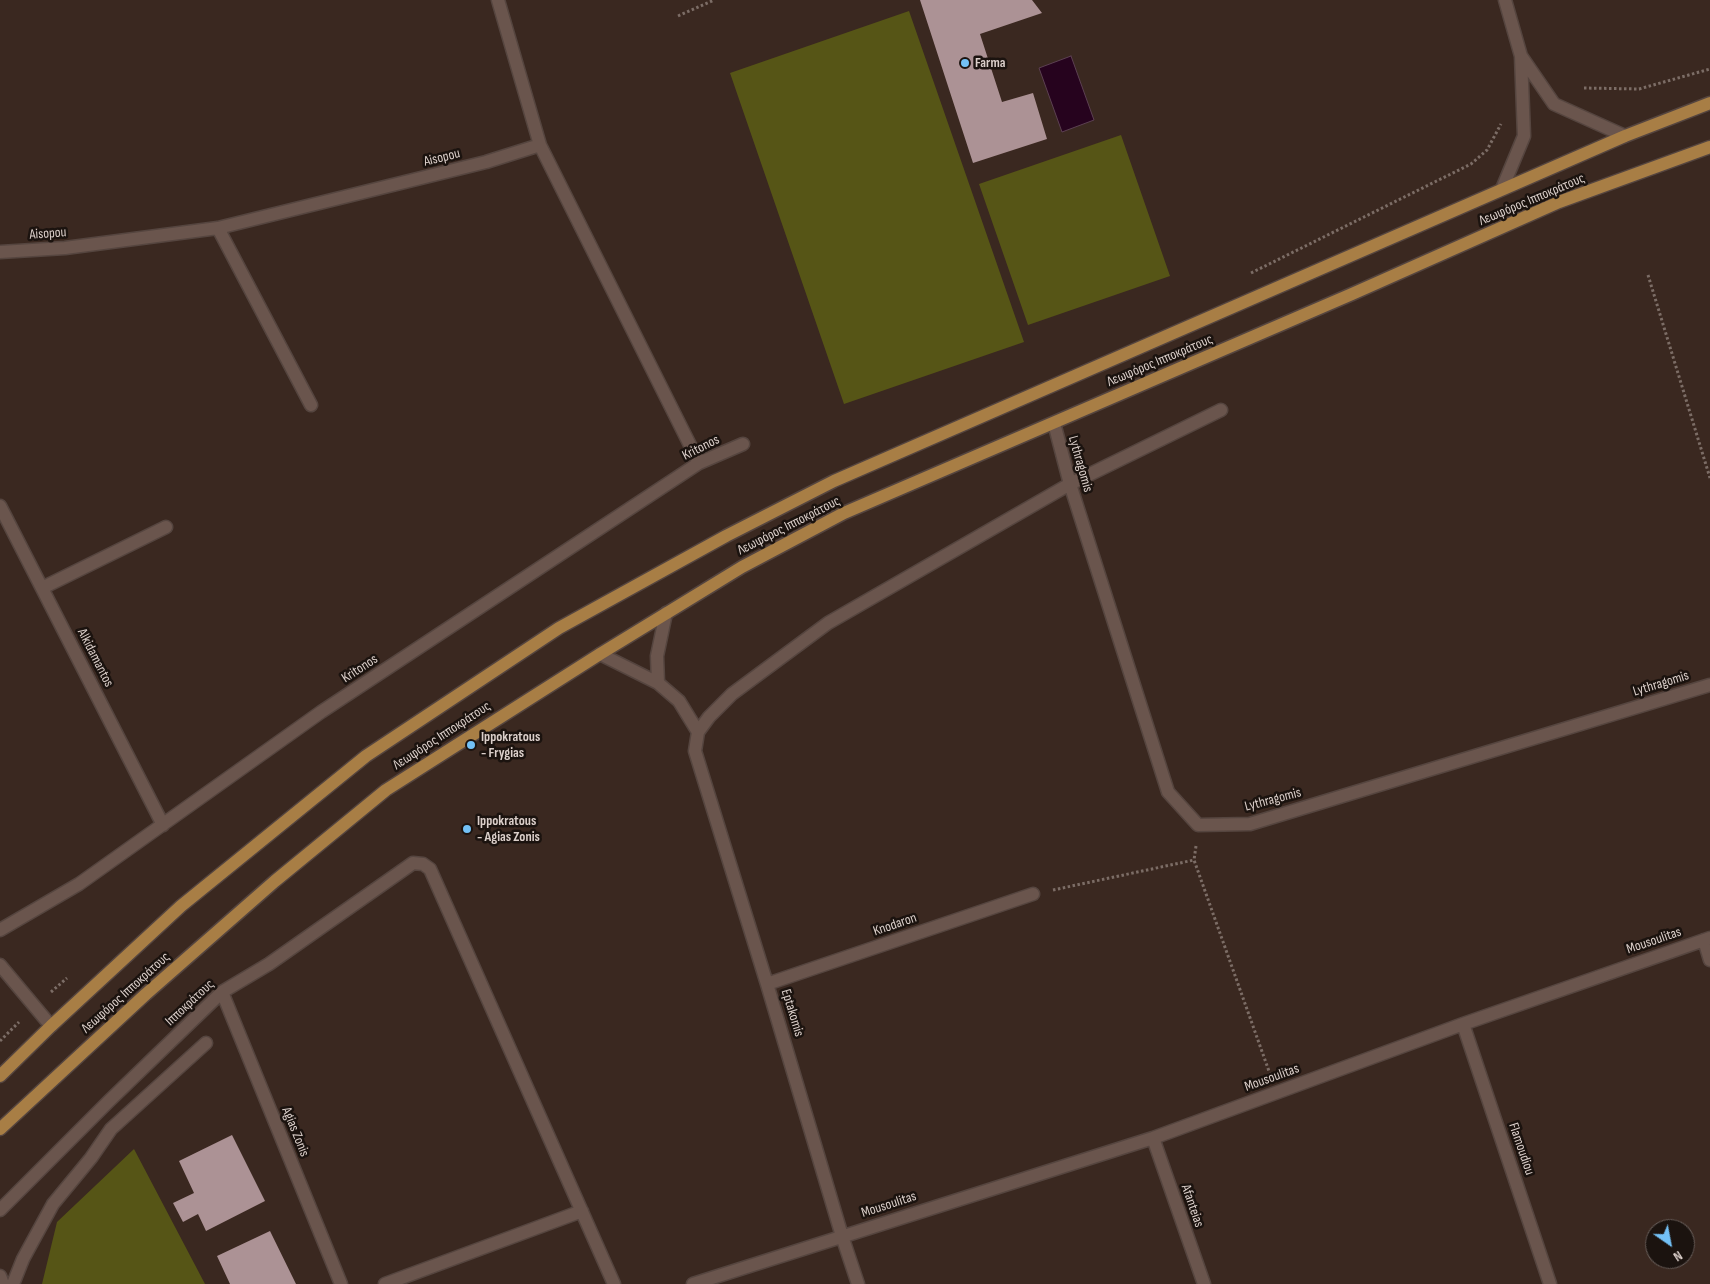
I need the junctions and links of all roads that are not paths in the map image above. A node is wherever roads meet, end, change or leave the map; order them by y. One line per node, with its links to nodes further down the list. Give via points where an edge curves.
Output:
1 (498, 0): 6 (street)
2 (1506, 0): 3 (street)
3 (1521, 56): 5 (street, via 1554,104); 8 (street, via 1524,136)
4 (1710, 104): 5 (main road, Λεωφόρος Ιπποκράτους)
5 (1625, 136): 8 (main road, Λεωφόρος Ιπποκράτους)
6 (540, 145): 9 (street, Aisopou, via 486,162); 15 (street)
7 (1710, 147): 13 (main road, Λεωφόρος Ιπποκράτους, via 1559,202)
8 (1502, 189): 34 (main road, Λεωφόρος Ιπποκράτους, via 834,480 559,628 366,756 181,906)
9 (218, 228): 10 (street, Aisopou, via 65,248); 11 (street)
10 (0, 252)
11 (311, 404)
12 (1221, 410): 16 (street)
13 (1054, 423): 16 (street, Lythragomis); 20 (main road, Λεωφόρος Ιπποκράτους, via 844,513 742,567)
14 (743, 444): 15 (street, Kritonos)
15 (700, 463): 25 (street, Kritonos, via 321,712)
16 (1070, 484): 23 (street, Lythragomis, via 1168,792 1198,825 1250,824); 24 (street, via 828,623 732,694)
17 (0, 506): 19 (street, Alkidamantos)
18 (166, 527): 19 (street)
19 (42, 588): 25 (street, Alkidamantos)
20 (666, 613): 21 (main road, Λεωφόρος Ιπποκράτους); 22 (street, via 657,656)
21 (600, 654): 22 (street); 37 (main road, Λεωφόρος Ιπποκράτους, via 386,790 153,987)
22 (658, 683): 24 (street, via 679,701)
23 (1710, 685)
24 (698, 732): 31 (street, Eptakomis, via 695,751)
25 (163, 825): 27 (street, Kritonos, via 79,884)
26 (1033, 894): 31 (street, Knodaron)
27 (0, 930)
28 (1707, 939): 29 (street); 33 (street, Mousoulitas)
29 (1710, 960)
30 (0, 965): 34 (street)
31 (767, 984): 41 (street, Eptakomis)
32 (222, 992): 39 (street, Ιπποκράτους); 40 (street, Ιπποκράτους, via 269,964 413,863 423,864 430,869); 45 (street, Agias Zonis)
33 (1463, 1024): 38 (street, Mousoulitas); 51 (street, Flamoudiou)
34 (51, 1026): 36 (main road, Λεωφόρος Ιπποκράτους)
35 (206, 1043): 44 (street, via 111,1129 53,1204)
36 (0, 1076)
37 (0, 1129)
38 (1153, 1138): 41 (street, Mousoulitas); 50 (street, Afanteias)
39 (0, 1210)
40 (582, 1211): 46 (street); 47 (street)
41 (842, 1236): 48 (street, Mousoulitas); 49 (street, Eptakomis)
42 (0, 1276): 43 (street)
43 (3, 1284)
44 (13, 1284)
45 (341, 1284)
46 (385, 1284)
47 (614, 1284)
48 (693, 1284)
49 (858, 1284)
50 (1204, 1284)
51 (1550, 1284)

